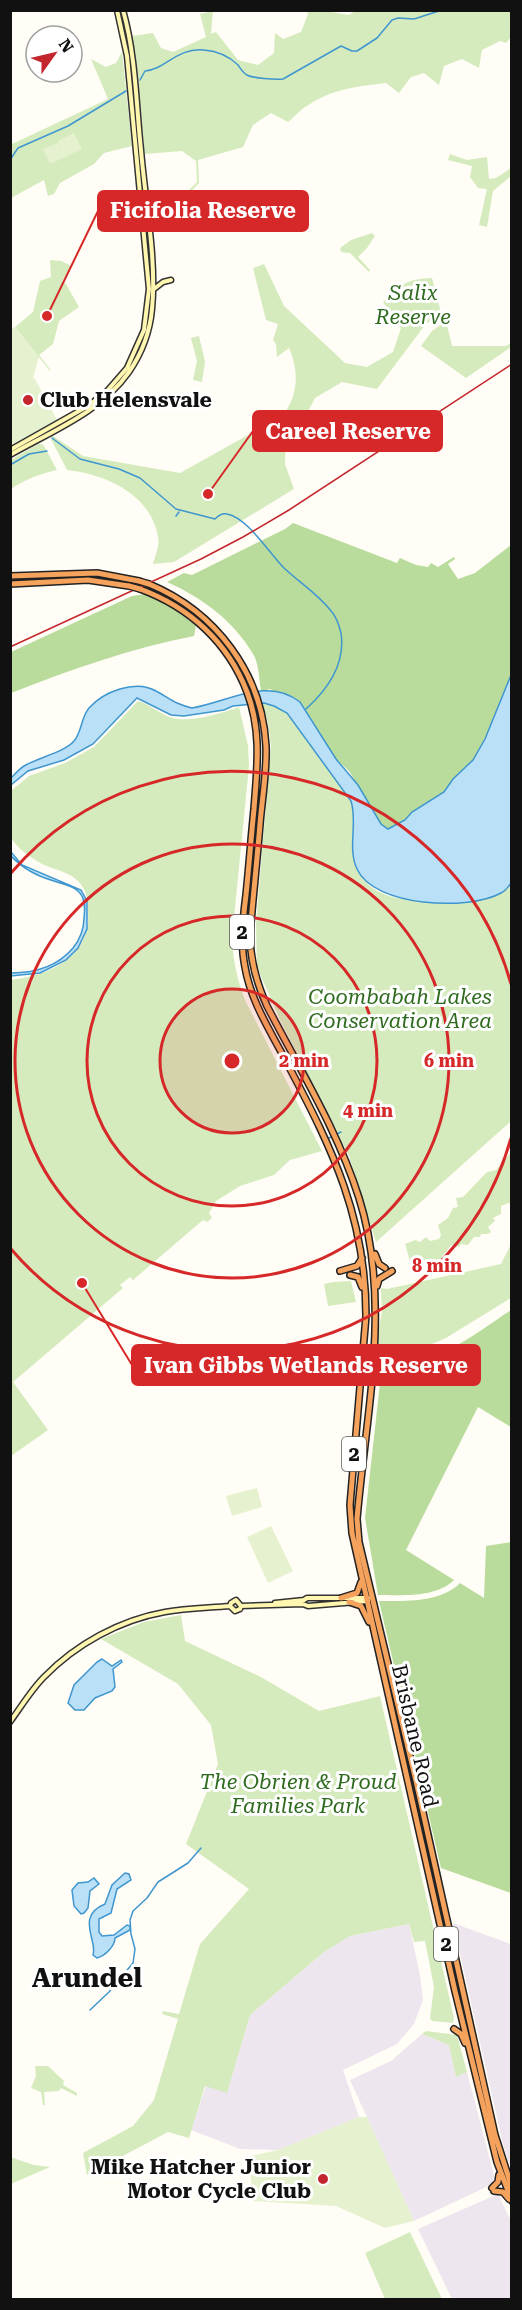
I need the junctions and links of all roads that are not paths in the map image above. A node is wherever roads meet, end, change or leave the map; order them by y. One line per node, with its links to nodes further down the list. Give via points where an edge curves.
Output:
1 (117, 10): 5 (main road, via 127,56 149,284 144,330 127,368 107,390 88,406)
2 (123, 10): 4 (main road, via 133,56)
3 (171, 280): 4 (main road)
4 (153, 291): 6 (main road, via 145,341 120,384 83,414)
5 (10, 450)
6 (10, 455)
7 (10, 576): 9 (highway, 2, bridge, via 97,573 149,584 196,611 242,664 260,709 266,758 250,934 256,981 334,1135)
8 (10, 584): 10 (highway, 2, bridge, via 88,580 129,586 160,597 206,629 245,687 253,709 259,756 243,921 244,964 260,1010 327,1140 348,1194)
9 (360, 1200): 11 (highway, via 376,1260); 15 (highway, Brisbane Road / 2)
10 (362, 1257): 13 (highway, via 357,1266); 16 (highway, Brisbane Road / 2)
11 (385, 1268)
12 (392, 1271): 15 (highway, via 379,1279)
13 (340, 1272)
14 (350, 1275): 16 (highway, via 362,1283)
15 (375, 1290): 18 (highway, Brisbane Road / 2, via 374,1358 357,1519)
16 (365, 1334): 17 (highway, Brisbane Road / 2, via 350,1505)
17 (361, 1574): 18 (highway, Brisbane Road / 2); 19 (highway, via 357,1593)
18 (369, 1599): 19 (main road); 20 (main road); 23 (highway, Brisbane Road / 2); 27 (highway, Brisbane Road / 2, via 398,1703)
19 (337, 1600): 20 (main road); 22 (main road, via 310,1602 307,1598 304,1602)
20 (350, 1602): 23 (highway, via 361,1606)
21 (230, 1606): 22 (main road, via 235,1611); 22 (main road, via 236,1600); 24 (main road, via 163,1612 103,1633 44,1677)
22 (241, 1606)
23 (374, 1631): 26 (highway, Brisbane Road / 2)
24 (10, 1722)
25 (453, 2029): 26 (highway, via 463,2037)
26 (474, 2067): 27 (highway, Brisbane Road / 2)
27 (501, 2168): 28 (highway); 29 (highway, Brisbane Road / 2); 30 (highway, Brisbane Road / 2); 30 (highway, via 493,2190 503,2192)
28 (512, 2175)
29 (512, 2188)
30 (512, 2202)

